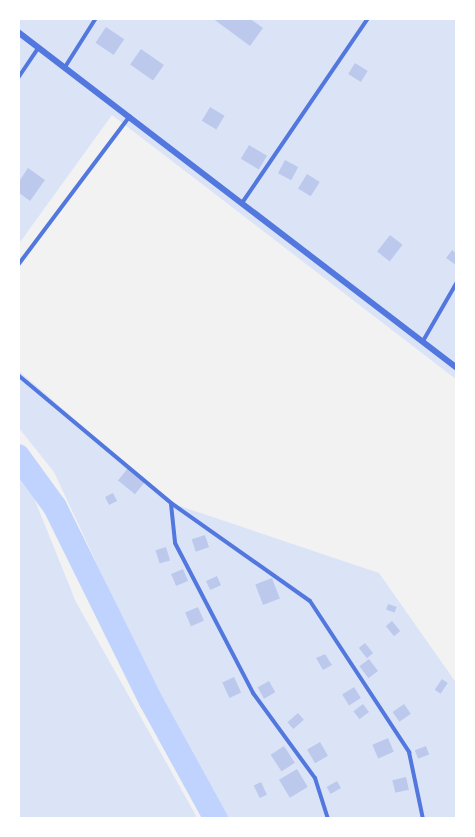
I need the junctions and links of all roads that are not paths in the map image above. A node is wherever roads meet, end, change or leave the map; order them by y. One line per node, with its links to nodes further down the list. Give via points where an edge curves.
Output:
1 (96, 18): 5 (lane)
2 (368, 18): 8 (lane)
3 (18, 32): 4 (street)
4 (38, 47): 5 (street); 6 (lane)
5 (65, 67): 7 (street)
6 (18, 78)
7 (130, 115): 8 (street); 9 (lane)
8 (242, 203): 11 (street)
9 (18, 265)
10 (457, 282): 11 (lane)
11 (423, 342): 12 (street)
12 (457, 368)
13 (18, 375): 14 (lane)
14 (171, 503): 15 (lane, via 176,543 253,693 315,778); 16 (lane, via 310,601 329,624 352,670 409,752)
15 (328, 819)
16 (423, 819)

